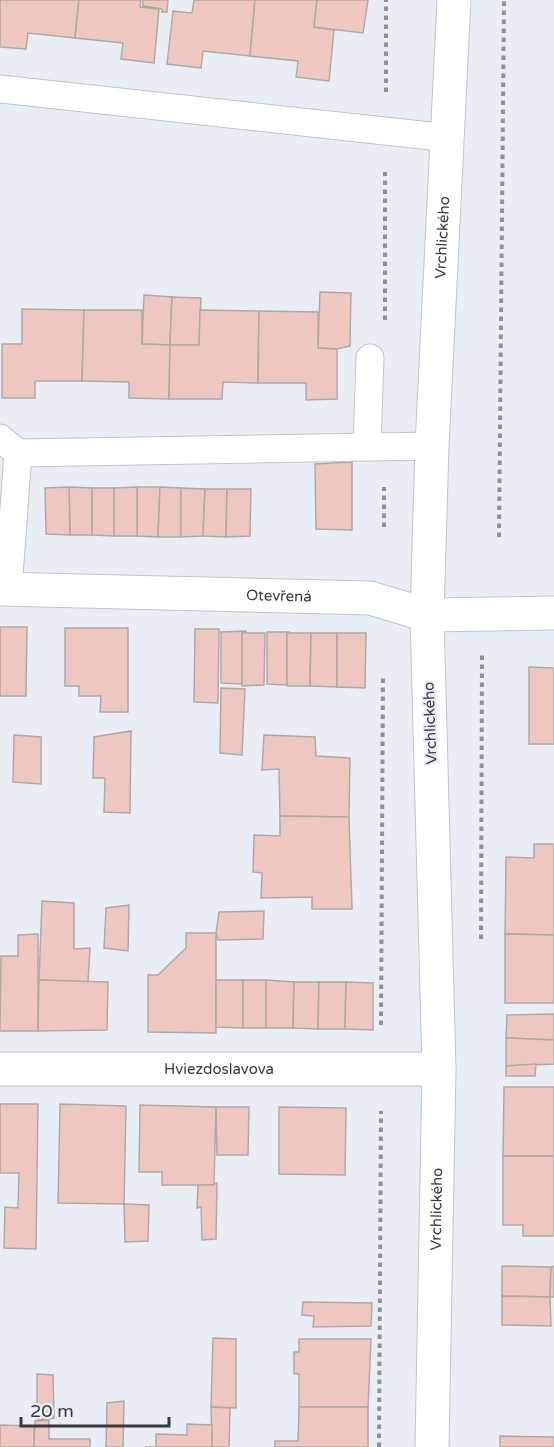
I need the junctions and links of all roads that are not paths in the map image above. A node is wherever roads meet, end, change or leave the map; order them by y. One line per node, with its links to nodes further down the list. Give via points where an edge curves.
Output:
1 (454, 0): 3 (street, Vrchlického)
2 (0, 89): 3 (lane)
3 (449, 138): 7 (street, Vrchlického)
4 (370, 358): 6 (lane)
5 (9, 445): 6 (lane); 8 (lane)
6 (375, 446): 7 (lane)
7 (432, 446): 10 (street, Vrchlického)
8 (4, 589): 10 (street, Otevřená, via 370,598)
9 (554, 613): 10 (street, Otevřená)
10 (427, 615): 12 (street, Vrchlického)
11 (0, 1069): 12 (street, Hviezdoslavova)
12 (439, 1069): 13 (street, Vrchlického)
13 (432, 1447)

